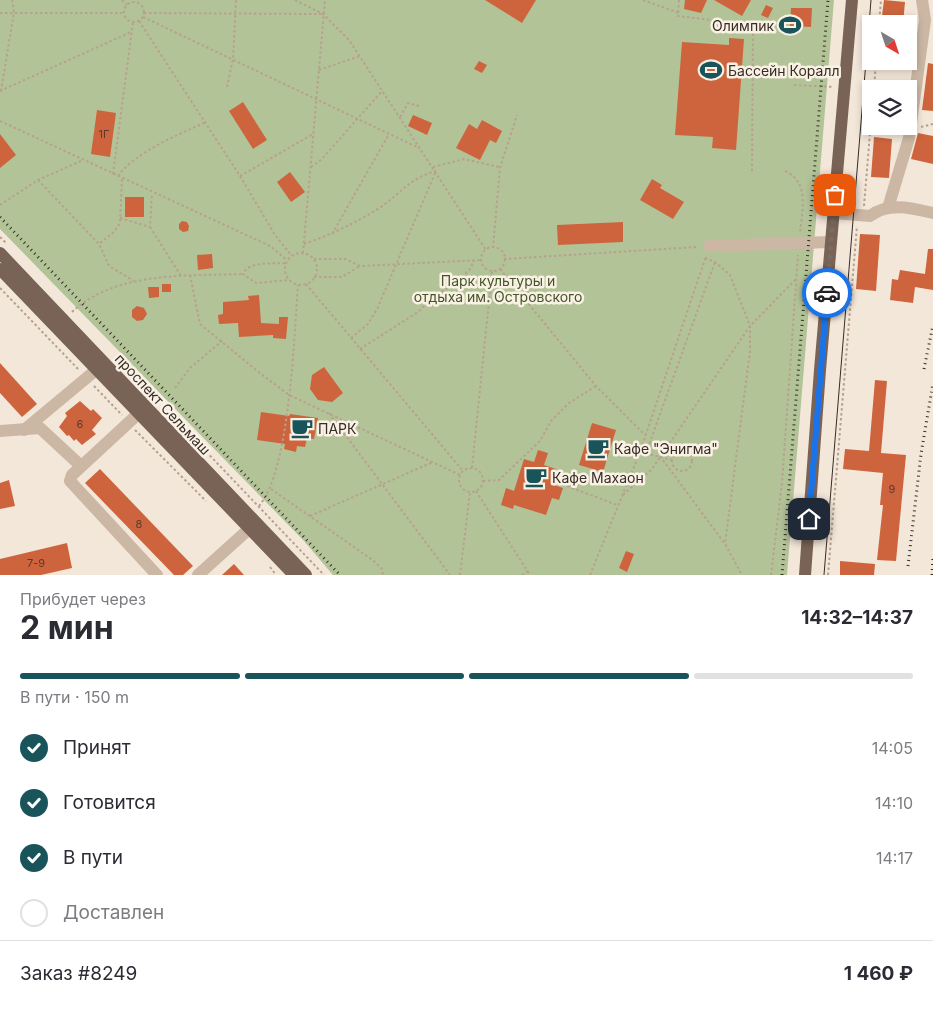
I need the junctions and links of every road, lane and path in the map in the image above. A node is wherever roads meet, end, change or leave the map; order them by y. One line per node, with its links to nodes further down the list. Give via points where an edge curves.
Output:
1 (12, 0): 14 (path)
2 (122, 0): 13 (path)
3 (140, 0): 12 (path)
4 (236, 0): 18 (path)
5 (295, 0): 20 (path)
6 (325, 0): 20 (path)
7 (643, 0): 19 (path)
8 (679, 0): 19 (path)
9 (852, 0): 60 (main road)
10 (881, 0): 21 (path)
11 (922, 0): 59 (lane, via 925,20 910,138)
12 (138, 3): 13 (path); 15 (path)
13 (127, 6): 17 (path)
14 (14, 12): 16 (path); 17 (path); 32 (path)
15 (144, 12): 18 (path); 22 (path)
16 (0, 13)
17 (124, 13): 24 (path)
18 (237, 13): 20 (path); 27 (path)
19 (678, 13): 50 (path, via 678,16 753,24)
20 (323, 14): 26 (path); 28 (path)
21 (880, 15)
22 (143, 17): 23 (path); 27 (path)
23 (139, 21): 24 (path); 40 (path)
24 (133, 22): 25 (path)
25 (131, 32): 32 (path); 52 (path)
26 (360, 56): 28 (path); 33 (path)
27 (233, 59): 30 (path); 34 (path)
28 (318, 71): 34 (path)
29 (794, 85): 31 (path)
30 (227, 87)
31 (836, 88)
32 (0, 91)
33 (382, 91): 37 (path); 38 (path)
34 (316, 98): 38 (path); 41 (path)
35 (419, 106): 37 (path, via 408,103)
36 (516, 116): 48 (path)
37 (400, 117): 44 (path)
38 (356, 118): 42 (path); 46 (path, via 321,160)
39 (0, 121): 45 (path)
40 (204, 123): 53 (path); 54 (path, via 125,166)
41 (313, 134): 46 (path); 53 (path)
42 (390, 134): 44 (path); 65 (path)
43 (870, 135): 62 (path)
44 (421, 150): 47 (path)
45 (82, 160): 52 (path); 56 (path)
46 (310, 167): 69 (path)
47 (433, 167): 48 (path, via 464,159); 49 (path)
48 (500, 168): 70 (path)
49 (436, 171): 65 (path, via 418,176 382,206); 71 (path); 83 (path)
50 (752, 171)
51 (785, 171): 66 (path, via 795,175 802,189)
52 (113, 174): 54 (path)
53 (240, 176): 75 (path)
54 (118, 177): 55 (path)
55 (122, 179): 57 (path); 63 (path)
56 (38, 180): 58 (path); 68 (path)
57 (152, 193): 64 (path); 78 (path, via 270,246)
58 (0, 205)
59 (888, 208): 61 (lane); 62 (lane, via 870,216)
60 (834, 213): 62 (lane); 67 (main road)
61 (933, 213)
62 (861, 216): 152 (path)
63 (120, 218): 64 (path); 68 (path, via 114,232)
64 (150, 227): 89 (path)
65 (332, 234): 69 (path)
66 (799, 242): 67 (lane); 72 (lane); 92 (path)
67 (831, 242): 151 (main road)
68 (99, 244): 94 (path, via 110,266)
69 (304, 244): 74 (path)
70 (494, 248): 71 (path); 77 (path, via 501,251)
71 (486, 250): 80 (path)
72 (707, 252): 77 (path); 81 (path); 113 (path)
73 (0, 253): 142 (main road, проспект Сельмаш)
74 (304, 253): 75 (path); 76 (path)
75 (291, 256): 78 (path)
76 (314, 259): 84 (path, via 345,258); 91 (path, via 317,271)
77 (504, 259): 86 (path)
78 (287, 260): 82 (path)
79 (475, 260): 80 (path); 83 (path); 102 (path, via 456,282 418,312)
80 (481, 260): 87 (path, via 484,268)
81 (715, 262): 99 (path, via 730,275); 115 (path)
82 (285, 263): 88 (path, via 250,266); 93 (path)
83 (397, 263): 84 (path); 100 (path, via 368,324)
84 (360, 266): 91 (path, via 342,276)
85 (0, 269): 103 (main road, проспект Сельмаш)
86 (500, 269): 87 (path); 105 (path)
87 (492, 271): 120 (path)
88 (243, 274): 90 (path); 93 (path, via 256,283)
89 (181, 276): 90 (path); 94 (path)
90 (190, 276): 101 (path, via 200,324)
91 (314, 277): 95 (path)
92 (797, 278): 99 (path); 150 (path, via 782,483)
93 (289, 280): 96 (path)
94 (134, 281): 98 (path, via 84,301)
95 (306, 284): 96 (path); 100 (path)
96 (298, 285): 107 (path)
97 (0, 288): 104 (path)
98 (71, 312)
99 (750, 326): 116 (path); 135 (path, via 750,351)
100 (351, 338): 102 (path)
101 (222, 341): 106 (path, via 190,368); 107 (path)
102 (360, 349): 121 (path)
103 (96, 370): 104 (lane); 109 (main road, проспект Сельмаш)
104 (86, 378): 110 (path); 112 (lane)
105 (596, 386): 113 (path); 123 (path, via 569,403 551,421 540,441 499,480)
106 (175, 388)
107 (289, 395): 108 (path); 126 (path)
108 (328, 411): 118 (path); 124 (path)
109 (139, 413): 110 (lane); 134 (main road, проспект Сельмаш)
110 (128, 423): 119 (lane); 132 (path)
111 (0, 430): 112 (lane)
112 (24, 430): 119 (lane, via 40,428)
113 (645, 434): 114 (path)
114 (640, 452): 115 (path); 129 (path)
115 (646, 453): 116 (path)
116 (660, 456): 117 (path); 129 (path, via 652,469); 135 (path)
117 (672, 460): 117 (path, via 673,466 682,471 691,465 689,454 684,452 674,455)
118 (433, 462): 122 (path); 124 (path)
119 (81, 466): 138 (lane, via 70,481)
120 (472, 468): 121 (path); 123 (path, via 481,472)
121 (463, 471): 122 (path)
122 (460, 475): 128 (path, via 462,488)
123 (483, 481): 127 (path)
124 (382, 484): 133 (path); 144 (path)
125 (567, 486): 130 (path)
126 (271, 489): 131 (path); 133 (path)
127 (476, 491): 128 (path); 137 (path)
128 (470, 492): 145 (path)
129 (622, 496): 130 (path)
130 (617, 505): 148 (path)
131 (259, 507)
132 (213, 508)
133 (310, 516): 143 (path, via 374,561)
134 (249, 529): 139 (lane); 141 (main road, проспект Сельмаш)
135 (725, 544): 149 (path)
136 (265, 562): 140 (path)
137 (528, 571): 146 (path); 147 (path)
138 (158, 575)
139 (198, 575)
140 (276, 575)
141 (292, 575)
142 (306, 575)
143 (383, 575)
144 (450, 575)
145 (460, 575)
146 (522, 575)
147 (530, 575)
148 (590, 575)
149 (742, 575)
150 (771, 575)
151 (805, 575)
152 (828, 575)

